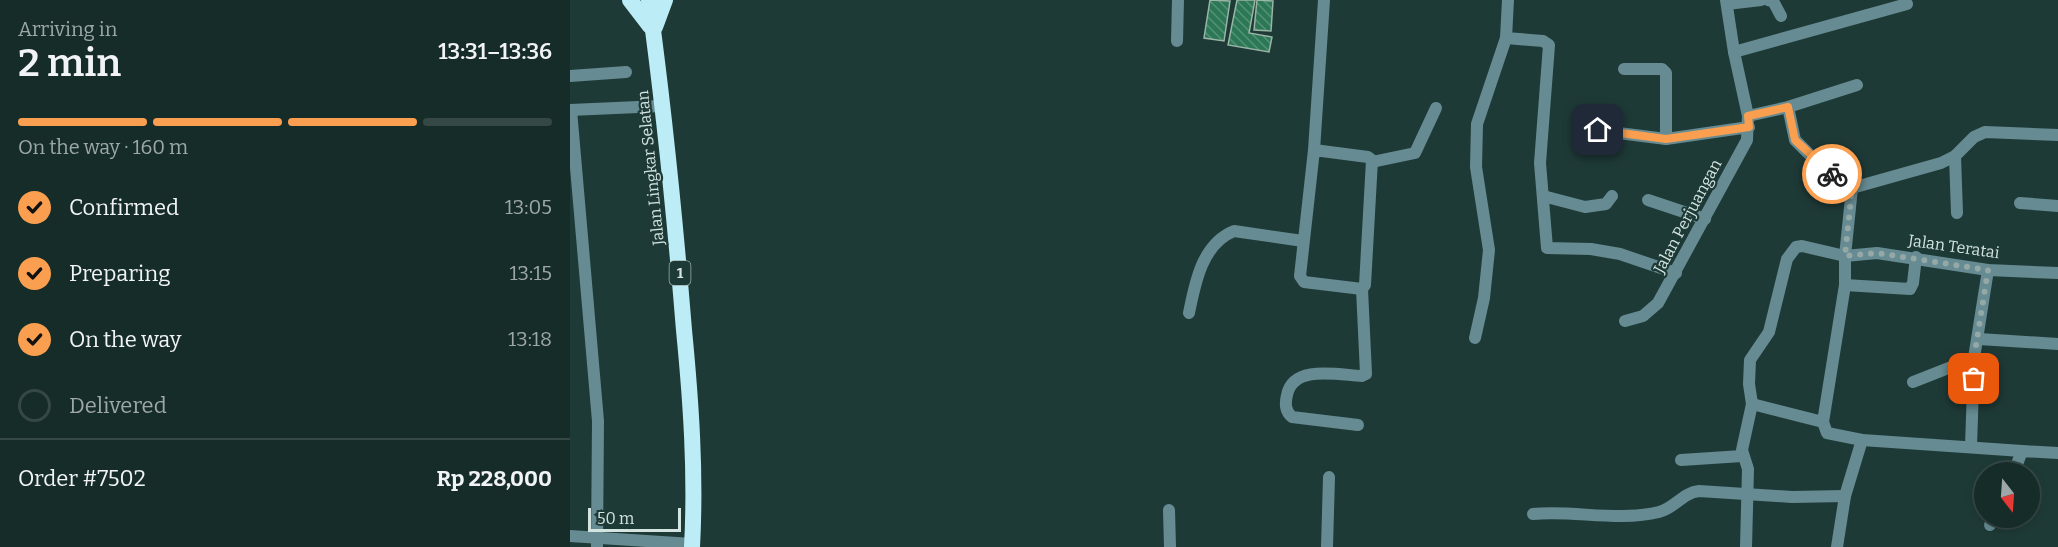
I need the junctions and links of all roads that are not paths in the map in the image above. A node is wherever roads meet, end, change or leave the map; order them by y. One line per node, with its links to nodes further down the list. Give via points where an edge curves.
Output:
1 (630, 0): 12 (highway)
2 (649, 0): 12 (highway, Jalan Lingkar Selatan / 1)
3 (665, 0): 12 (highway)
4 (1178, 0): 14 (street)
5 (1324, 0): 28 (street)
6 (1508, 0): 13 (street)
7 (1761, 0): 9 (street)
8 (1768, 0): 11 (street, via 1773,1)
9 (1727, 2): 15 (street)
10 (1907, 4): 15 (street)
11 (1781, 16)
12 (653, 32): 20 (highway, Jalan Lingkar Selatan / 1)
13 (1506, 38): 32 (street, via 1549,45 1540,163); 49 (street, via 1477,124 1476,167 1489,250 1484,298)
14 (1177, 41)
15 (1734, 52): 24 (street)
16 (1624, 69): 27 (street, via 1662,69 1666,73)
17 (626, 72): 18 (street)
18 (570, 76)
19 (1857, 85): 21 (street)
20 (661, 106): 23 (street); 71 (highway, Jalan Lingkar Selatan / 1, via 689,370 694,460)
21 (1788, 107): 24 (street); 31 (street, via 1795,140)
22 (1436, 108): 30 (street, via 1415,153)
23 (571, 110): 70 (street, via 598,421)
24 (1748, 122): 27 (street); 38 (street, Jalan Perjuangan, via 1747,140)
25 (1579, 128): 27 (street)
26 (2058, 135): 29 (street, via 1985,132)
27 (1666, 139)
28 (1314, 150): 30 (street, via 1368,157); 39 (street)
29 (1955, 156): 31 (street); 37 (street)
30 (1372, 162): 46 (street)
31 (1852, 188): 40 (street)
32 (1543, 196): 33 (street, via 1586,207 1606,204); 43 (street, via 1547,248 1620,254)
33 (1612, 196)
34 (1648, 200): 38 (street)
35 (2020, 203): 36 (street)
36 (2058, 206)
37 (1957, 213)
38 (1705, 219): 43 (street, Jalan Perjuangan)
39 (1303, 241): 46 (street, via 1301,280); 47 (street, via 1234,231 1224,235 1200,267)
40 (1845, 256): 41 (street, Jalan Teratai, via 1877,253); 45 (street); 54 (street, Jalan Teratai, via 1802,246 1796,247 1787,259 1769,332 1750,360)
41 (1916, 257): 42 (street, Jalan Teratai); 45 (street, via 1910,289)
42 (1988, 270): 44 (street, Jalan Teratai); 50 (street)
43 (1676, 273): 48 (street, Jalan Perjuangan, via 1653,310)
44 (2058, 273)
45 (1845, 285): 55 (street)
46 (1362, 289): 56 (street, via 1366,374 1300,377 1288,390 1286,402 1292,417)
47 (1189, 313)
48 (1625, 321)
49 (1474, 338)
50 (1979, 339): 51 (street); 52 (street)
51 (2058, 344)
52 (1974, 358): 53 (street); 58 (street)
53 (1913, 382)
54 (1752, 404): 55 (street); 61 (street)
55 (1823, 422): 57 (street, via 1827,433)
56 (1358, 425)
57 (1862, 440): 58 (street); 66 (street)
58 (1971, 446): 59 (street)
59 (2022, 451): 60 (street); 63 (street)
60 (2058, 453)
61 (1742, 456): 62 (street); 65 (street, via 1748,469)
62 (1681, 460)
63 (2018, 462)
64 (1329, 477): 73 (street)
65 (1746, 495): 66 (street); 68 (street, via 1690,492 1669,508 1630,516); 74 (street)
66 (1845, 496): 75 (street)
67 (1169, 510): 72 (street)
68 (1533, 514)
69 (570, 536): 70 (street)
70 (597, 542): 71 (street)
71 (692, 545)
72 (1170, 547)
73 (1327, 547)
74 (1746, 547)
75 (1837, 547)

